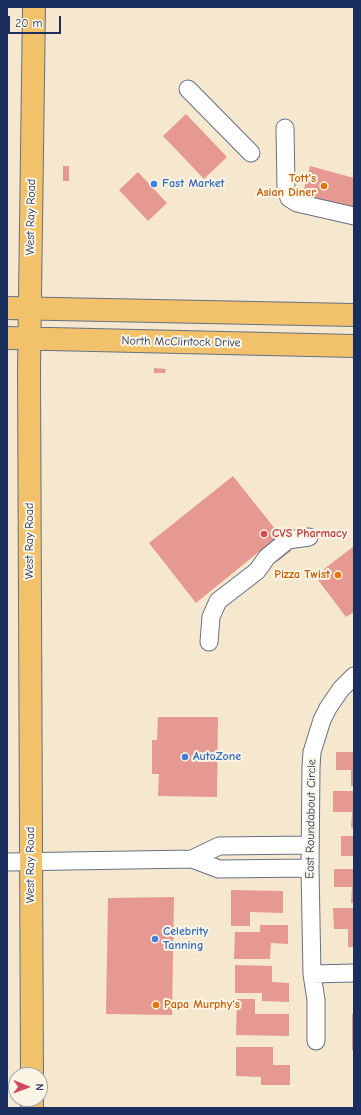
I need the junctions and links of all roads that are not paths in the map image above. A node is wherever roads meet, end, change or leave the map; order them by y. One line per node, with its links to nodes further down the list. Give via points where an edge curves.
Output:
1 (34, 7): 7 (main road, West Ray Road)
2 (188, 89): 4 (street)
3 (285, 128): 5 (street, via 286,188 289,198 297,203)
4 (251, 153)
5 (354, 216)
6 (7, 308): 7 (main road)
7 (30, 309): 8 (main road); 10 (main road, West Ray Road)
8 (354, 315)
9 (7, 338): 10 (main road, North McClintock Drive)
10 (30, 339): 11 (main road, North McClintock Drive); 18 (main road, West Ray Road)
11 (354, 346)
12 (308, 537): 13 (street, via 288,540 267,557 257,571 218,601 210,618)
13 (209, 642)
14 (354, 676): 15 (street, East Roundabout Circle, via 328,708 314,746 311,767)
15 (310, 845): 16 (street, via 220,846); 19 (street, East Roundabout Circle)
16 (192, 859): 18 (street); 19 (street, via 219,868)
17 (7, 862): 18 (street)
18 (31, 862): 23 (main road, West Ray Road)
19 (310, 868): 21 (street, East Roundabout Circle)
20 (354, 973): 21 (street)
21 (312, 974): 22 (street, East Roundabout Circle, via 316,1000)
22 (316, 1041)
23 (32, 1067)

